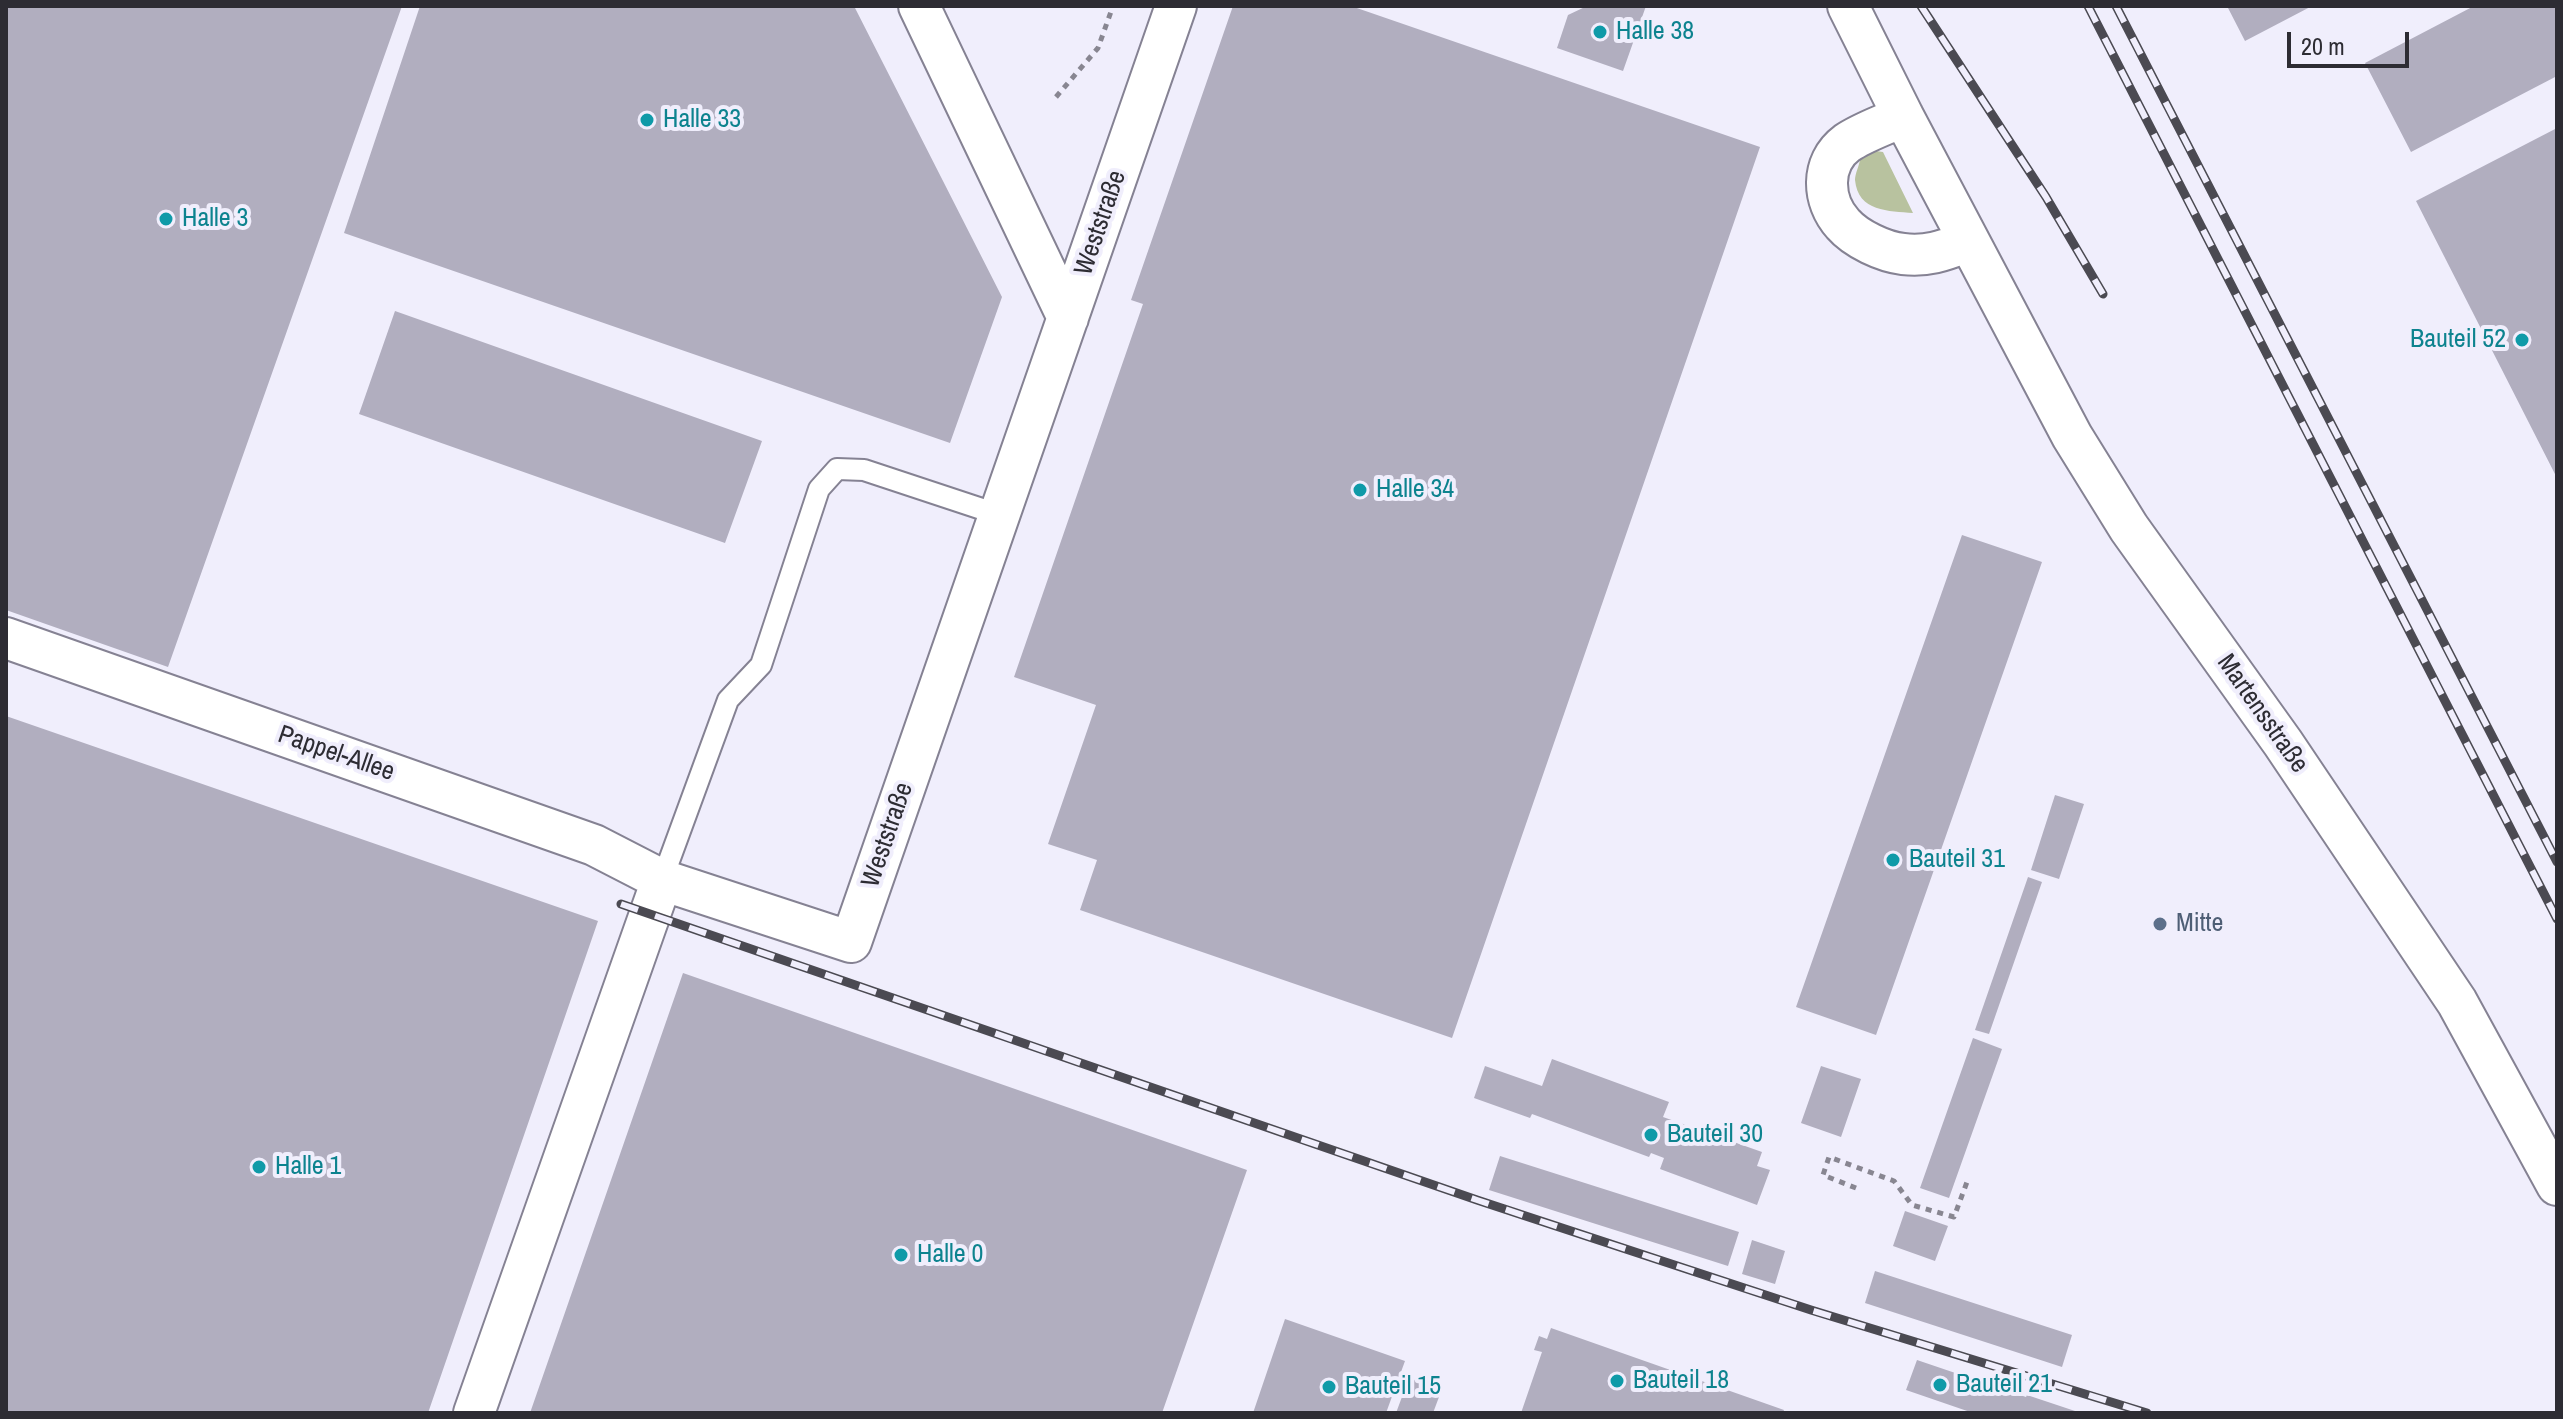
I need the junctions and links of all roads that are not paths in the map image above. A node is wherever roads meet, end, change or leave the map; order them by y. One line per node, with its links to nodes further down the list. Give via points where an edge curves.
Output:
1 (919, 6): 6 (street)
2 (1176, 6): 6 (street, Weststraße)
3 (1848, 6): 4 (street, Martensstraße)
4 (1903, 116): 5 (street, Martensstraße); 5 (street, via 1846,144 1828,165 1826,194 1843,224 1864,240 1899,253 1929,255)
5 (1969, 241): 10 (street, Martensstraße, via 2072,436 2129,528 2283,743 2457,1002)
6 (1068, 318): 7 (street, Weststraße)
7 (1000, 515): 9 (lane, via 864,470 837,469 819,489 761,665 728,700); 9 (street, Weststraße, via 851,942)
8 (6, 638): 9 (street, Pappel-Allee, via 594,845)
9 (662, 880): 11 (street)
10 (2557, 1185)
11 (474, 1413)

